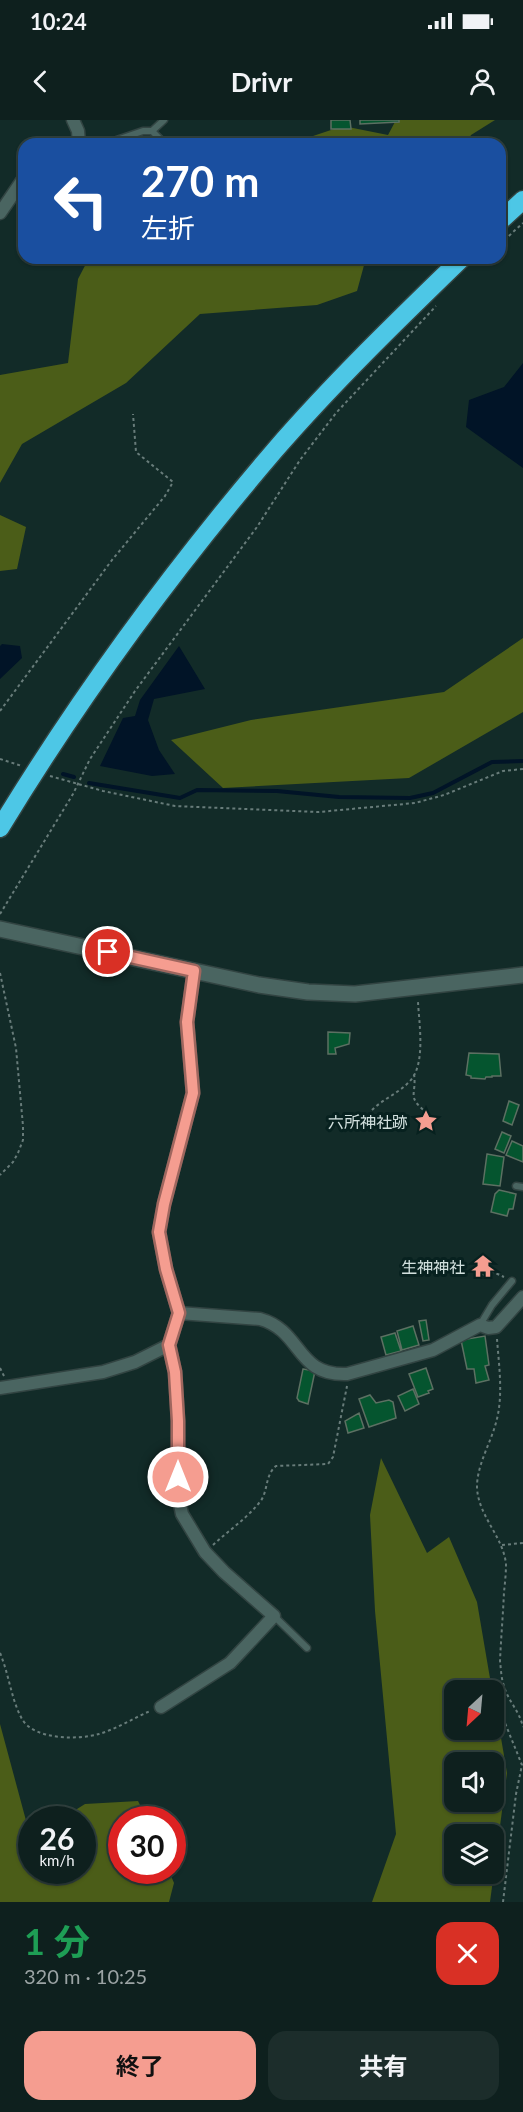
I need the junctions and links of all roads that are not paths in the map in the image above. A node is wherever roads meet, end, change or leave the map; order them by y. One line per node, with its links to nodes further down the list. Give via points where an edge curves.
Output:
1 (73, 120): 4 (street)
2 (164, 120): 3 (lane)
3 (152, 131): 5 (lane); 6 (lane)
4 (79, 138)
5 (121, 138)
6 (159, 138)
7 (18, 187): 9 (street)
8 (523, 200): 10 (highway)
9 (0, 213)
10 (506, 216)
11 (465, 264): 12 (highway, via 381,338 276,449 183,563 96,681)
12 (0, 828)
13 (0, 929): 14 (street)
14 (194, 971): 15 (street, via 259,985 355,994); 18 (street, via 187,1022 193,1093 159,1232)
15 (523, 975)
16 (512, 1281): 19 (lane)
17 (523, 1297): 19 (street, via 496,1327)
18 (179, 1313): 19 (street, via 273,1322 309,1363 336,1374 433,1350); 20 (street)
19 (480, 1325)
20 (169, 1345): 21 (street, via 103,1372); 22 (street, via 175,1372 178,1496 182,1514 205,1552)
21 (0, 1388)
22 (274, 1616): 23 (lane); 24 (street, via 230,1663)
23 (307, 1648)
24 (161, 1707)

